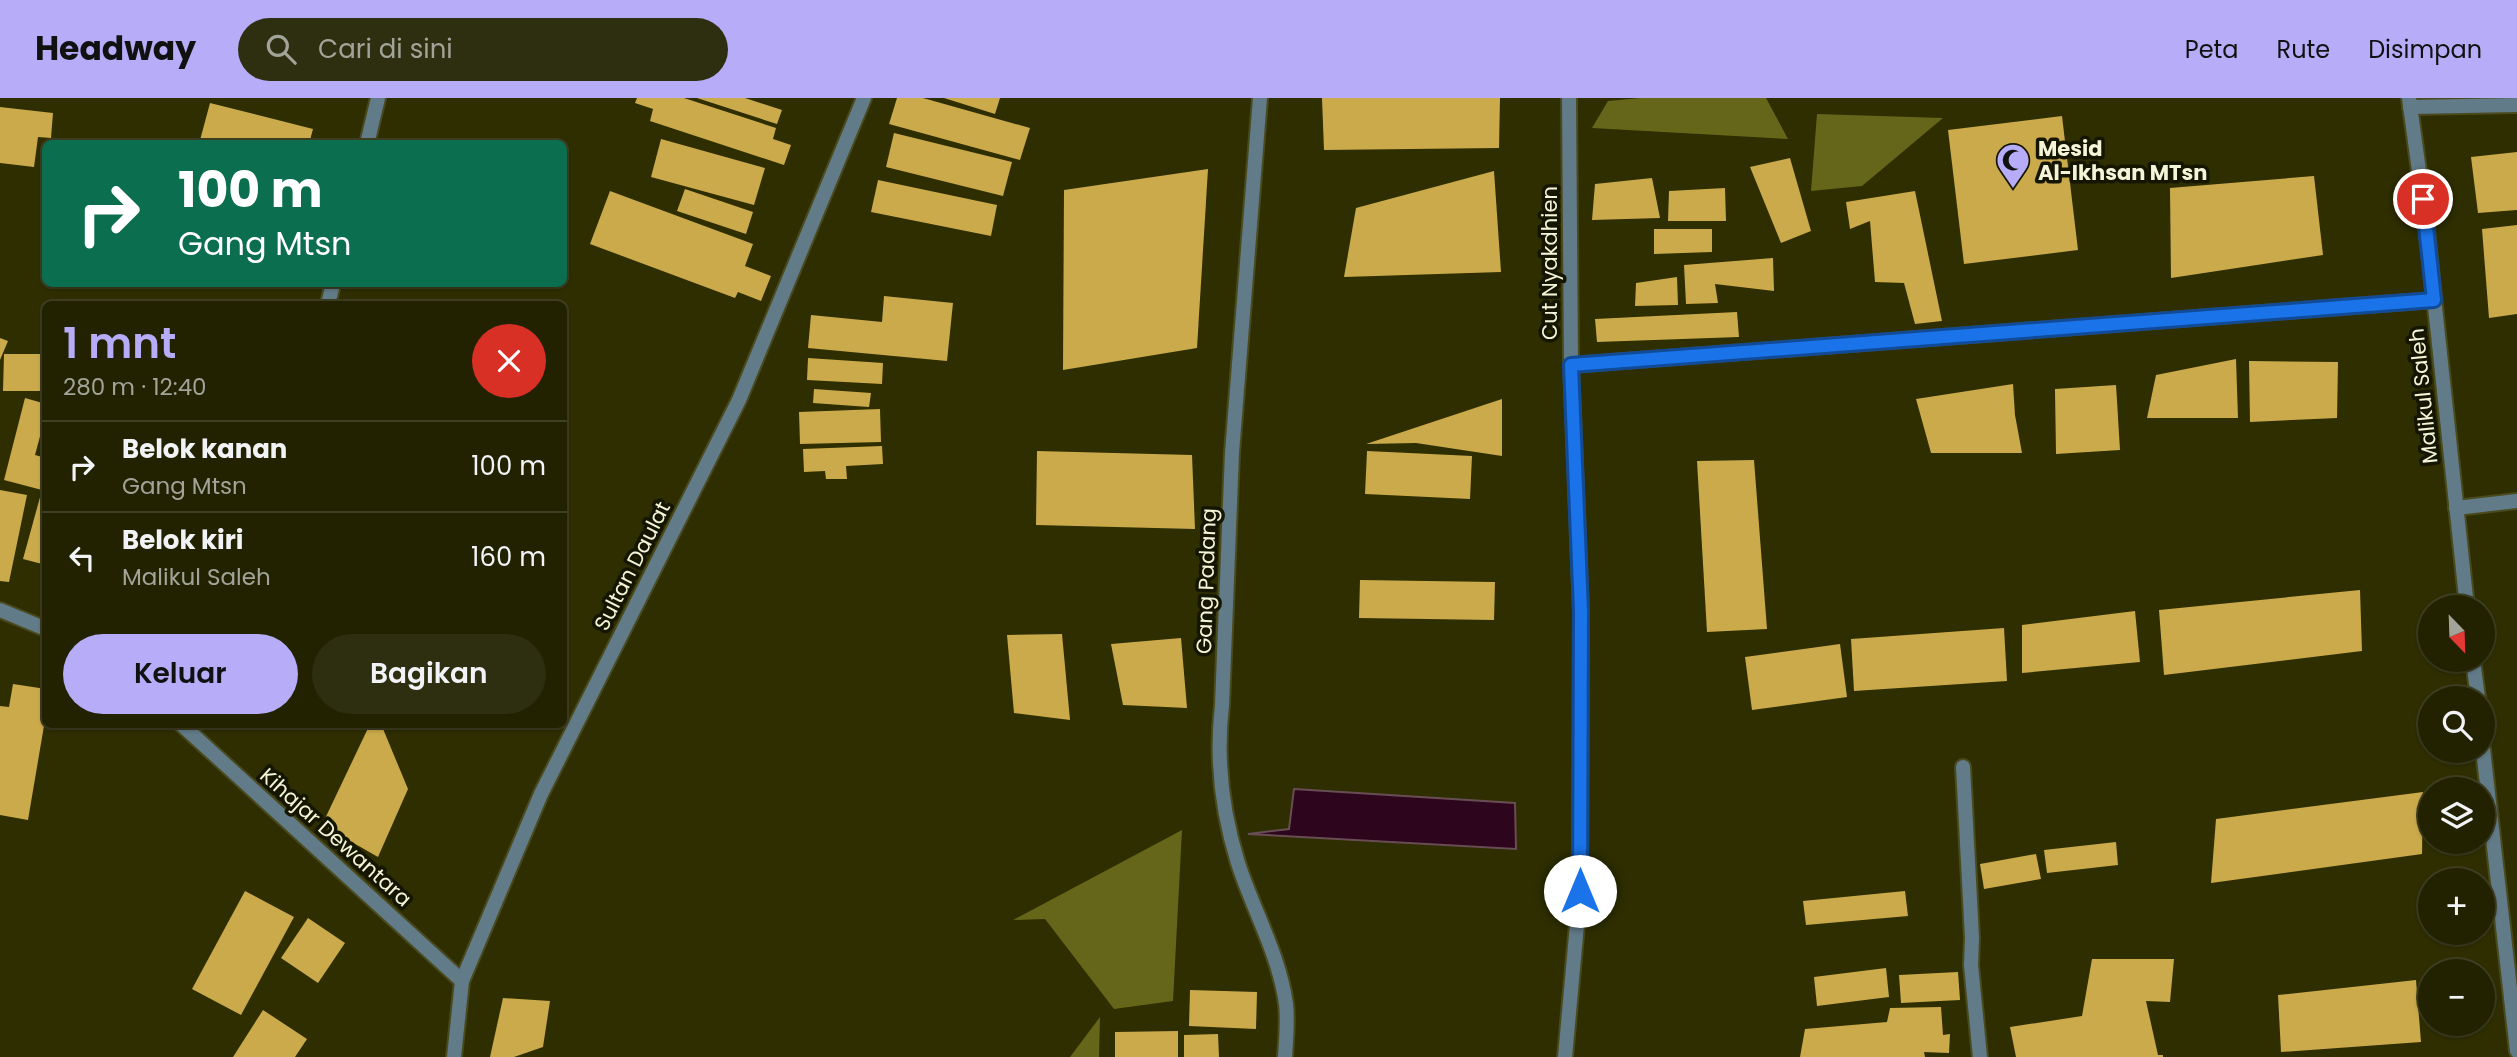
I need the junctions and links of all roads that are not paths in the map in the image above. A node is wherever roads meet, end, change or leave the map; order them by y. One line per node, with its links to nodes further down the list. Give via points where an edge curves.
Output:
1 (378, 98): 7 (street)
2 (864, 98): 18 (street, Sultan Daulat, via 739,400 541,794)
3 (1260, 98): 21 (street, Gang Padang, via 1232,453 1219,734 1222,787 1238,864 1269,942 1286,1004)
4 (1569, 98): 9 (street, Cut Nyakdhien)
5 (2409, 102): 6 (street); 8 (street, Malikul Saleh)
6 (2517, 105)
7 (368, 140)
8 (2434, 300): 9 (street); 11 (street, Malikul Saleh)
9 (1571, 365): 22 (street, Cut Nyakdhien, via 1581,611 1580,891)
10 (2517, 501): 11 (street)
11 (2456, 508): 12 (street, Malikul Saleh)
12 (2466, 595)
13 (0, 610): 14 (street)
14 (42, 627)
15 (185, 728): 18 (street, Kihajar Dewantara)
16 (2485, 763): 19 (street)
17 (1963, 767): 23 (street, via 1971,965)
18 (462, 981): 20 (street, Sultan Daulat)
19 (2517, 1051)
20 (454, 1057)
21 (1285, 1057)
22 (1565, 1057)
23 (1980, 1057)

